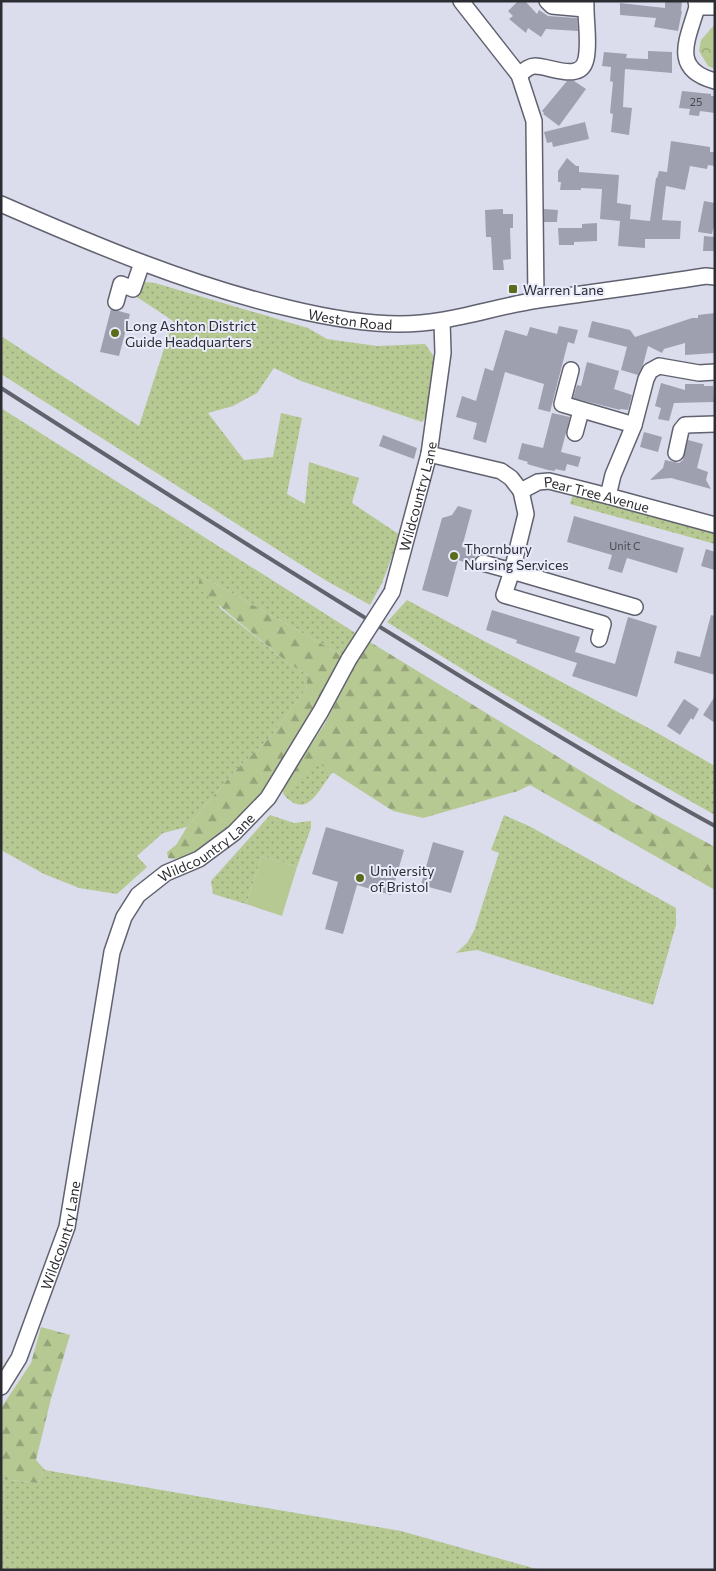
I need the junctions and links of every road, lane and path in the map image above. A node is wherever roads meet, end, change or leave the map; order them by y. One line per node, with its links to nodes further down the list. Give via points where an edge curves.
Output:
1 (461, 1): 6 (street)
2 (547, 1): 4 (street, via 552,6)
3 (697, 4): 5 (street); 7 (street, via 685,56 689,67 698,76)
4 (586, 5): 6 (street, via 587,57 583,66 572,72 535,66)
5 (715, 7)
6 (519, 74): 11 (street, via 534,122)
7 (715, 81)
8 (1, 204): 9 (street, Weston Road)
9 (142, 263): 12 (street, via 134,289 121,284); 13 (street, Weston Road, via 250,299 312,314 400,324)
10 (715, 277): 11 (street, Weston Road)
11 (536, 300): 13 (street, Weston Road)
12 (116, 302)
13 (442, 321): 20 (street, Wildcountry Lane, via 443,353)
14 (571, 370): 16 (street, via 562,404)
15 (715, 372): 18 (street, via 699,373 658,366 650,371)
16 (581, 411): 18 (street); 19 (street)
17 (715, 424): 21 (street, via 685,425)
18 (634, 425): 23 (street, via 613,475)
19 (575, 433)
20 (429, 454): 22 (street, via 500,471 511,478); 29 (street, Wildcountry Lane, bridge, via 392,592 348,660 268,798 234,833 199,858 166,873 138,895 124,917 112,952 67,1227 20,1358)
21 (676, 454)
22 (521, 491): 23 (street, Pear Tree Avenue, via 538,482 549,481); 26 (street, via 526,514)
23 (608, 496): 24 (street, Pear Tree Avenue)
24 (715, 525)
25 (483, 562): 26 (street)
26 (512, 571): 27 (street, via 537,574); 28 (street, via 504,595 603,624)
27 (636, 606)
28 (599, 639)
29 (1, 1387)

